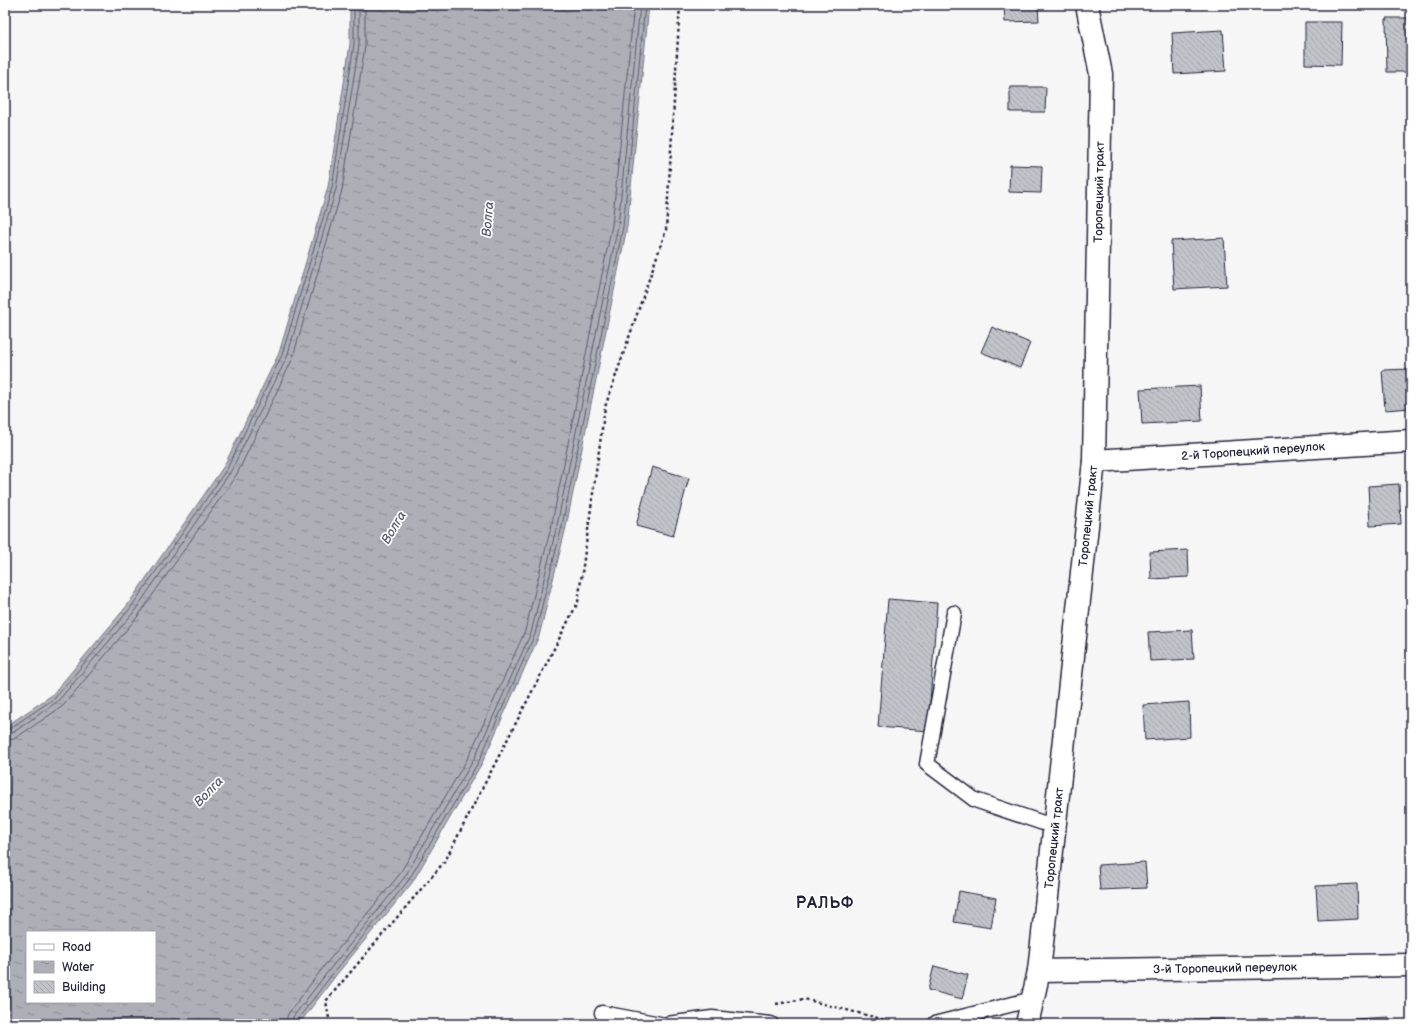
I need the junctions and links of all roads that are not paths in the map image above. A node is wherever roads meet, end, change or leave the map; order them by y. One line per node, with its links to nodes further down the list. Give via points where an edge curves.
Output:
1 (1087, 5): 3 (main road, Торопецкий тракт, via 1101,74)
2 (1411, 441): 3 (main road, 2-й Торопецкий переулок)
3 (1094, 461): 5 (main road, Торопецкий тракт)
4 (954, 613): 5 (lane, via 927,764 975,800)
5 (1055, 827): 7 (main road, Торопецкий тракт)
6 (1411, 965): 7 (main road, 3-й Торопецкий переулок)
7 (1039, 971): 8 (main road, Торопецкий тракт)
8 (1033, 999): 13 (lane); 14 (main road, Торопецкий тракт)
9 (602, 1013): 10 (lane)
10 (660, 1024)
11 (667, 1024): 12 (lane, via 712,1018)
12 (771, 1024)
13 (934, 1024)
14 (1027, 1024)

